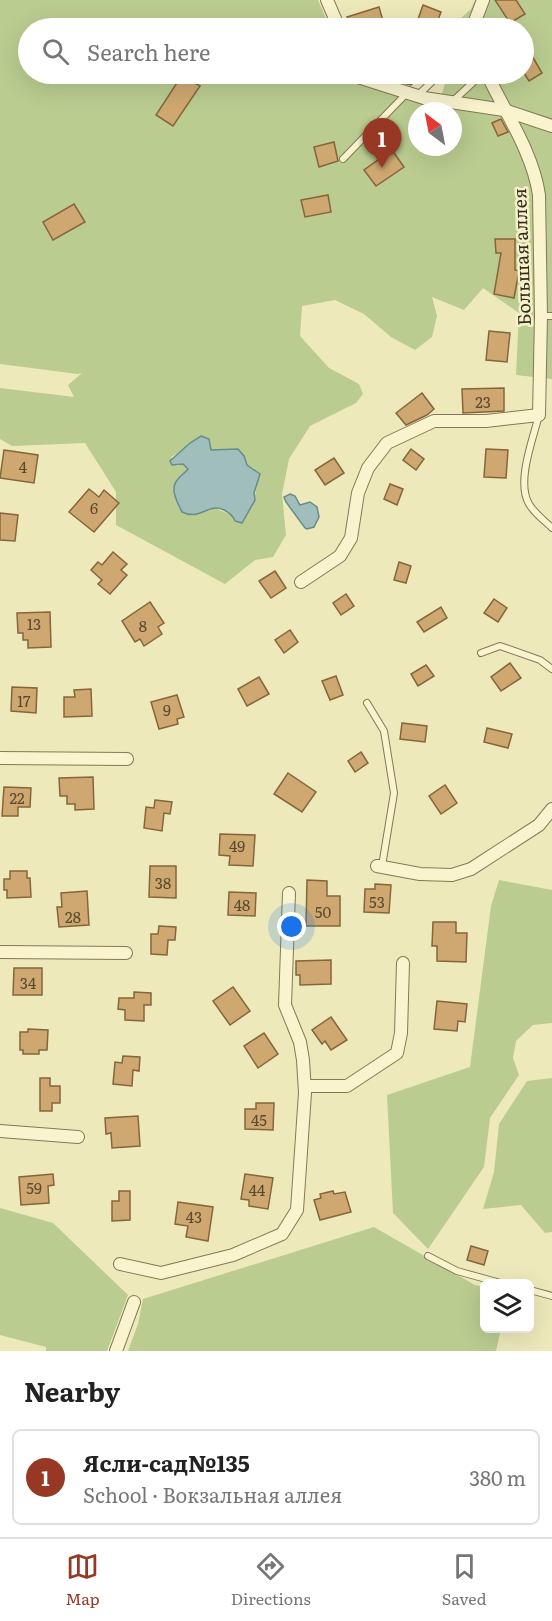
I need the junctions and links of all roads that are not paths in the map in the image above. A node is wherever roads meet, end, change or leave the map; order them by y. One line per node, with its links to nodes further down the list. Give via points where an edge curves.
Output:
1 (327, 0): 3 (street)
2 (483, 0): 4 (street)
3 (335, 18)
4 (476, 18)
5 (381, 84): 9 (street)
6 (426, 84): 9 (lane)
7 (471, 84): 10 (lane)
8 (492, 84): 12 (street, Большая аллея)
9 (413, 94): 10 (street); 14 (lane, via 404,96)
10 (452, 102)
11 (462, 104): 12 (street)
12 (504, 110): 13 (street); 15 (street, Большая аллея, via 537,178)
13 (552, 126)
14 (343, 159)
15 (547, 316): 16 (street, Большая аллея)
16 (539, 415): 17 (lane, via 523,484 536,515); 18 (street, via 434,422 387,443 368,468 358,493 351,538 340,556)
17 (552, 528)
18 (302, 582)
19 (481, 653): 20 (lane, via 500,646 540,660)
20 (552, 669)
21 (367, 703): 25 (lane, via 384,731 393,794)
22 (0, 759): 23 (street)
23 (127, 759)
24 (552, 809): 25 (street, via 539,825 471,869 441,875)
25 (379, 866)
26 (289, 893): 30 (street, via 285,1005 300,1042)
27 (0, 952): 28 (street)
28 (126, 953)
29 (403, 963): 30 (street, via 397,1053 347,1086)
30 (304, 1086): 34 (street, via 297,1210 282,1234 233,1255 161,1273)
31 (0, 1131): 32 (street)
32 (78, 1137)
33 (428, 1256): 35 (lane, via 457,1271)
34 (120, 1264)
35 (486, 1279)
36 (534, 1291): 37 (lane)
37 (552, 1296)
38 (134, 1302): 39 (street)
39 (116, 1351)

